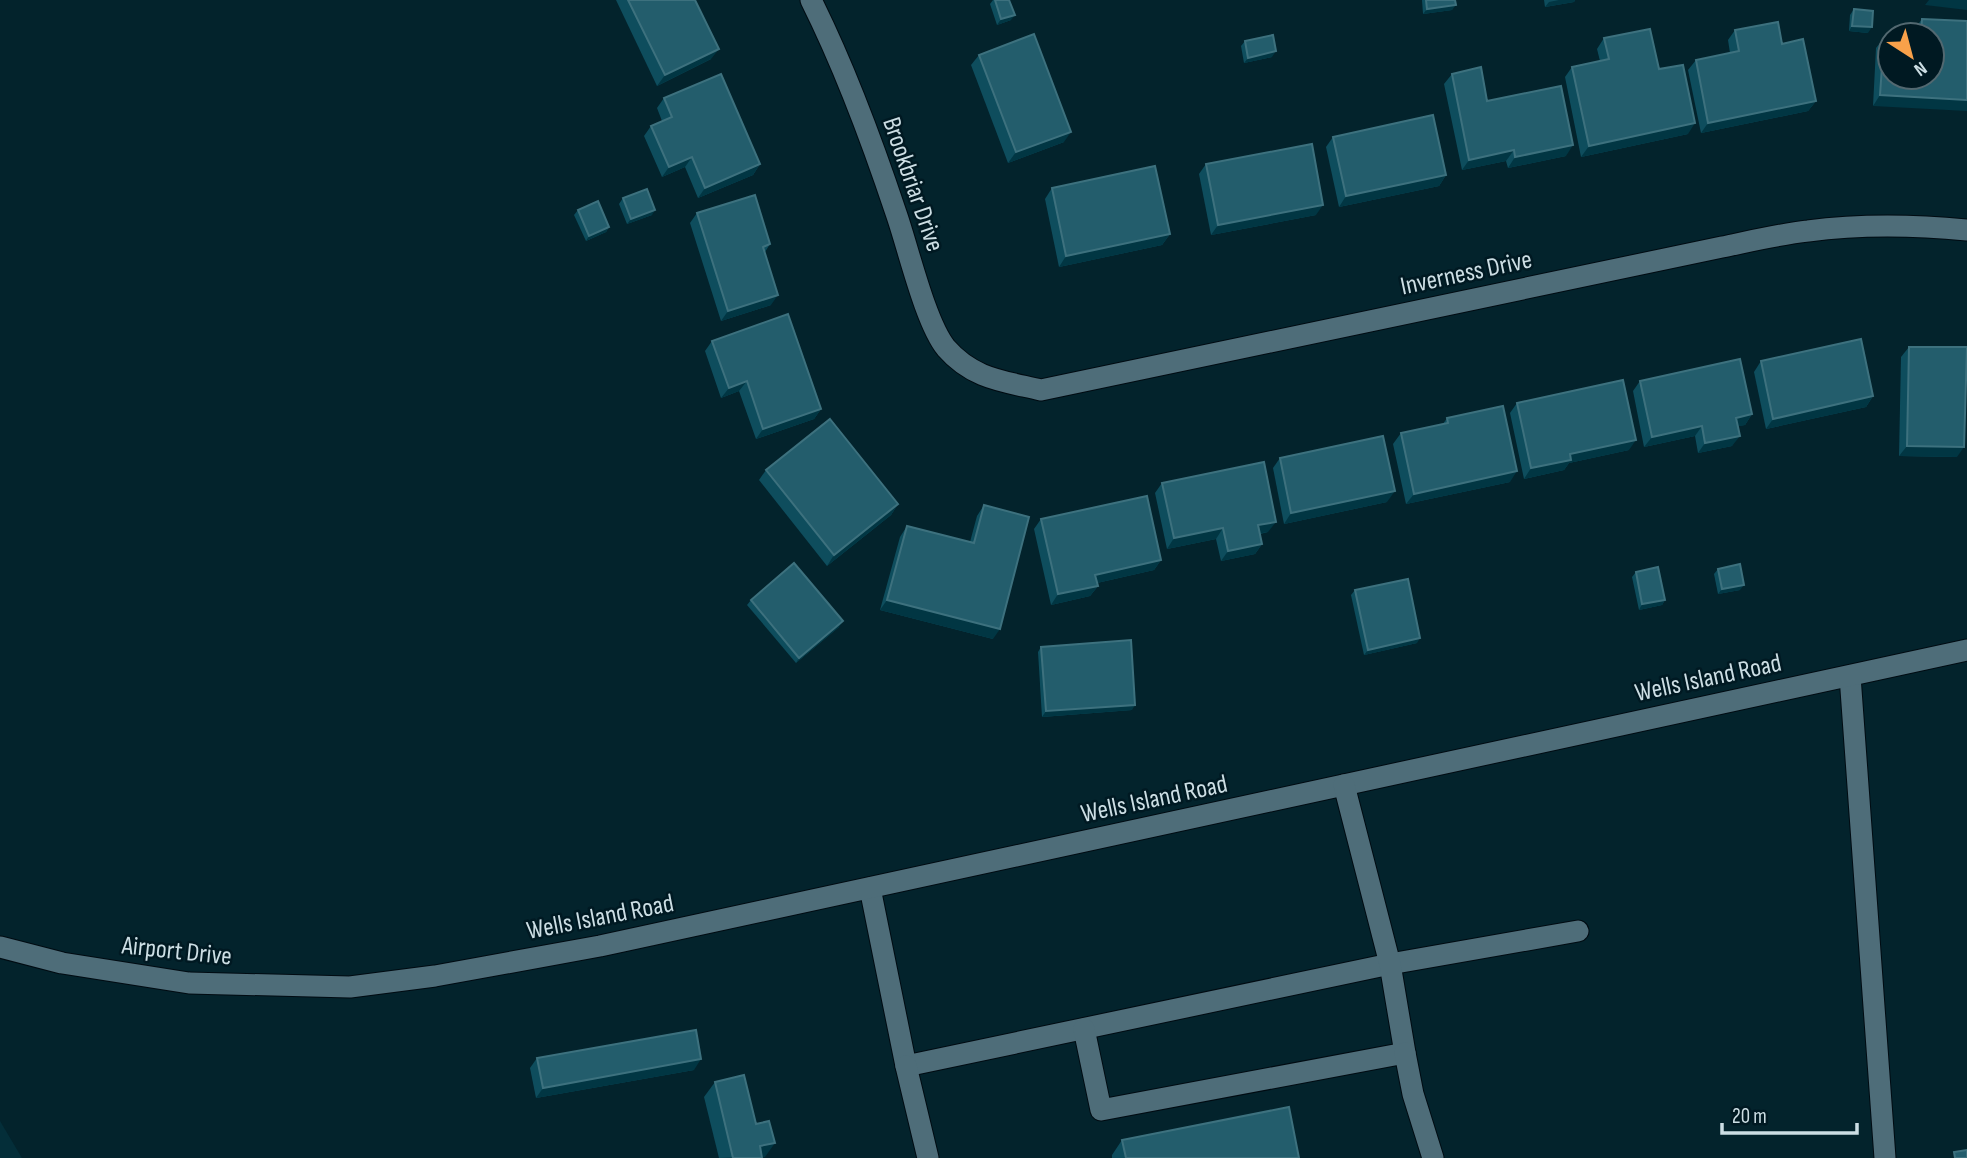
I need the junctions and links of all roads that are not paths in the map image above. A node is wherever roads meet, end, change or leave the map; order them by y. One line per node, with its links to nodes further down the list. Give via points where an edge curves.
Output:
1 (811, 0): 3 (street, Brookbriar Drive, via 859,111 928,313 945,346)
2 (1967, 230): 3 (street, Inverness Drive, via 1867,226 1809,230 1041,390)
3 (980, 375)
4 (1967, 650): 5 (street, Wells Island Road)
5 (1850, 676): 6 (street, Wells Island Road); 17 (street)
6 (1344, 785): 7 (street, Wells Island Road); 10 (street)
7 (870, 888): 11 (street, Wells Island Road, via 600,946); 14 (street)
8 (1578, 932): 10 (street)
9 (0, 947): 11 (street, Airport Drive, via 62,963 189,984)
10 (1390, 964): 12 (street); 13 (street)
11 (350, 987)
12 (1084, 1030): 13 (street, via 1101,1110); 14 (street)
13 (1405, 1053): 16 (street)
14 (906, 1066): 15 (street)
15 (928, 1158)
16 (1433, 1158)
17 (1885, 1158)

